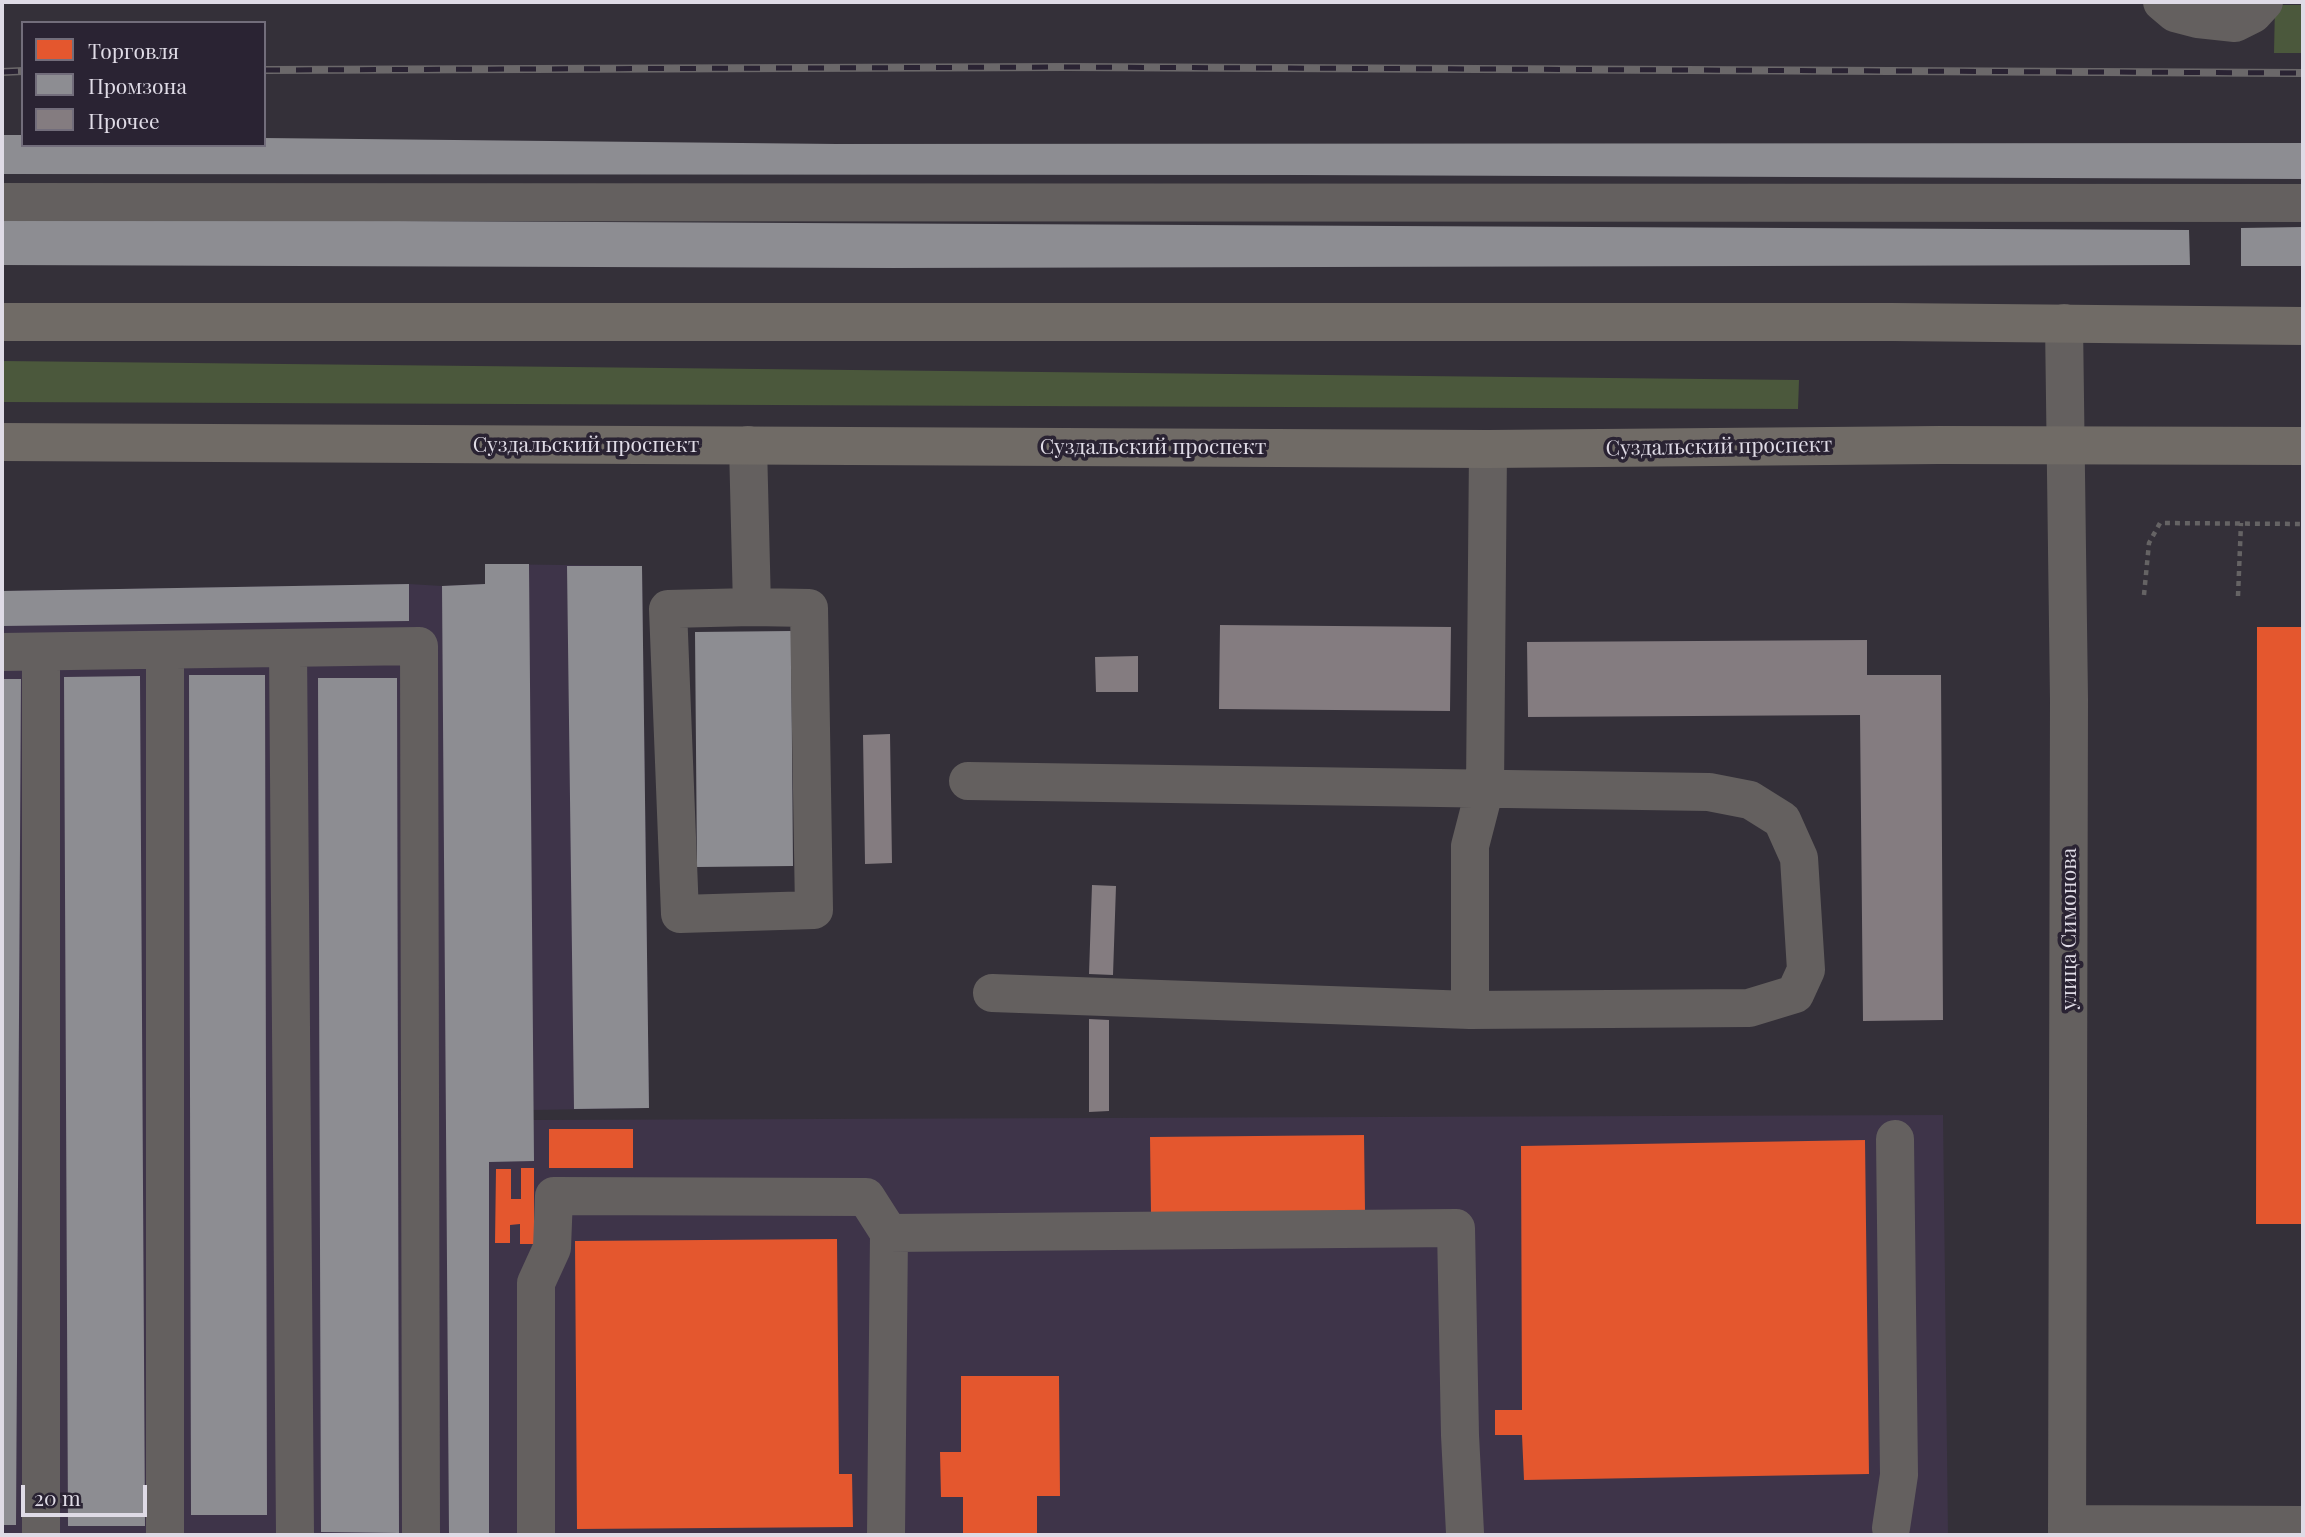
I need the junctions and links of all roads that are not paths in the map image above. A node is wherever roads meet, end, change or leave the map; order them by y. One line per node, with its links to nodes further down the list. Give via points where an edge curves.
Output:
1 (2162, 2): 2 (street, via 2175,13 2235,23 2253,15)
2 (2263, 2)
3 (2, 202): 4 (street)
4 (2303, 203)
5 (2, 322): 6 (main road)
6 (2064, 323): 7 (main road); 10 (street, улица Симонова)
7 (2303, 326)
8 (2, 442): 9 (main road, Суздальский проспект)
9 (748, 445): 12 (main road, Суздальский проспект); 13 (street)
10 (2066, 445): 11 (main road, Суздальский проспект); 12 (main road, Суздальский проспект); 26 (street, улица Симонова)
11 (2303, 446)
12 (1488, 449): 19 (street)
13 (752, 607): 13 (street, via 668,609 680,914 814,910 809,608)
14 (288, 648): 15 (street); 30 (street); 31 (street, via 419,646)
15 (164, 650): 17 (street); 29 (street)
16 (2, 652): 17 (street)
17 (41, 652): 28 (street)
18 (968, 781): 19 (street)
19 (1485, 788): 21 (street, via 1470,846); 21 (street, via 1709,792 1750,800 1782,820 1799,858 1806,970 1795,994 1749,1008)
20 (992, 993): 21 (street)
21 (1470, 1010)
22 (1895, 1139): 25 (street, via 1899,1475)
23 (888, 1233): 27 (street, via 1457,1228); 32 (street, via 866,1197 554,1196 552,1248 536,1283); 33 (street)
24 (2303, 1525): 26 (street)
25 (1891, 1528)
26 (2067, 1530)
27 (1465, 1533)
28 (41, 1535)
29 (165, 1535)
30 (295, 1535)
31 (421, 1535)
32 (536, 1535)
33 (886, 1535)

